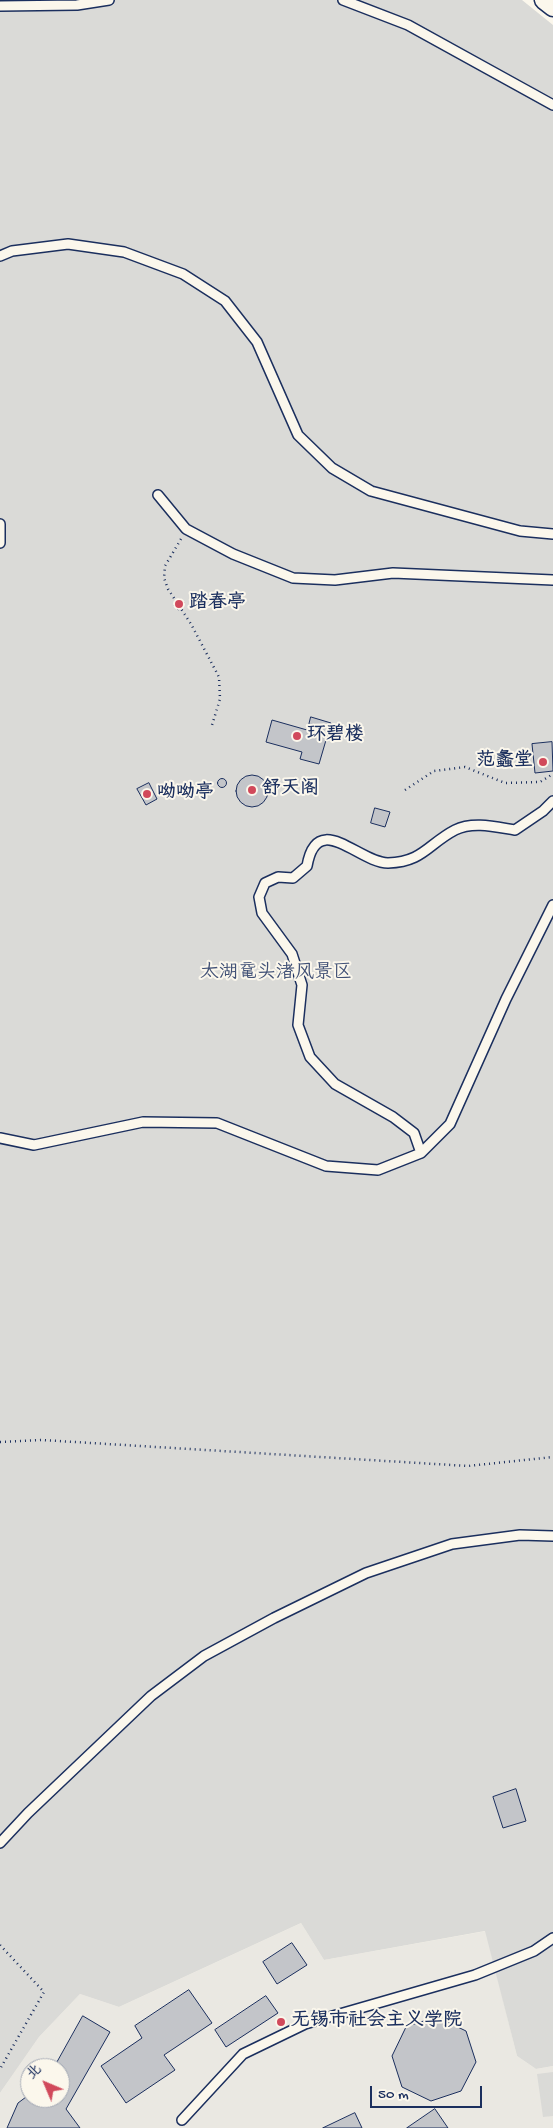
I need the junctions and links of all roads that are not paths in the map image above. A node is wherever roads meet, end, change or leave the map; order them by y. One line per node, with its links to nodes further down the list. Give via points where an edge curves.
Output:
1 (109, 0): 4 (lane, via 77,5)
2 (343, 0): 6 (lane, via 408,25)
3 (544, 0): 5 (street)
4 (0, 6)
5 (553, 7)
6 (553, 105)
7 (0, 256): 10 (lane, via 12,251 68,244 124,252 183,274 225,301 257,342 298,435 332,468 370,491 520,532)
8 (158, 495): 12 (lane, via 186,529 233,554 293,578 335,580 393,573)
9 (0, 524): 11 (lane)
10 (553, 534)
11 (0, 543)
12 (553, 580)
13 (553, 801): 16 (lane, via 543,812 515,830 484,824 456,829 426,852 404,862 379,863 332,839 320,842 310,852 307,866 294,878 278,876 265,883 259,897 262,913 292,954 302,985 298,1025 310,1057 335,1084 393,1117 414,1133)
14 (553, 905): 16 (lane, via 506,999 450,1124)
15 (0, 1138): 16 (lane, via 34,1146 143,1122 218,1123 326,1166 378,1170)
16 (421, 1153)
17 (553, 1536): 18 (lane, via 520,1535 452,1544 366,1573 204,1656 151,1696)
18 (0, 1843)
19 (553, 1938): 20 (lane, via 534,1951 475,1974 305,2024 243,2054)
20 (182, 2120)

